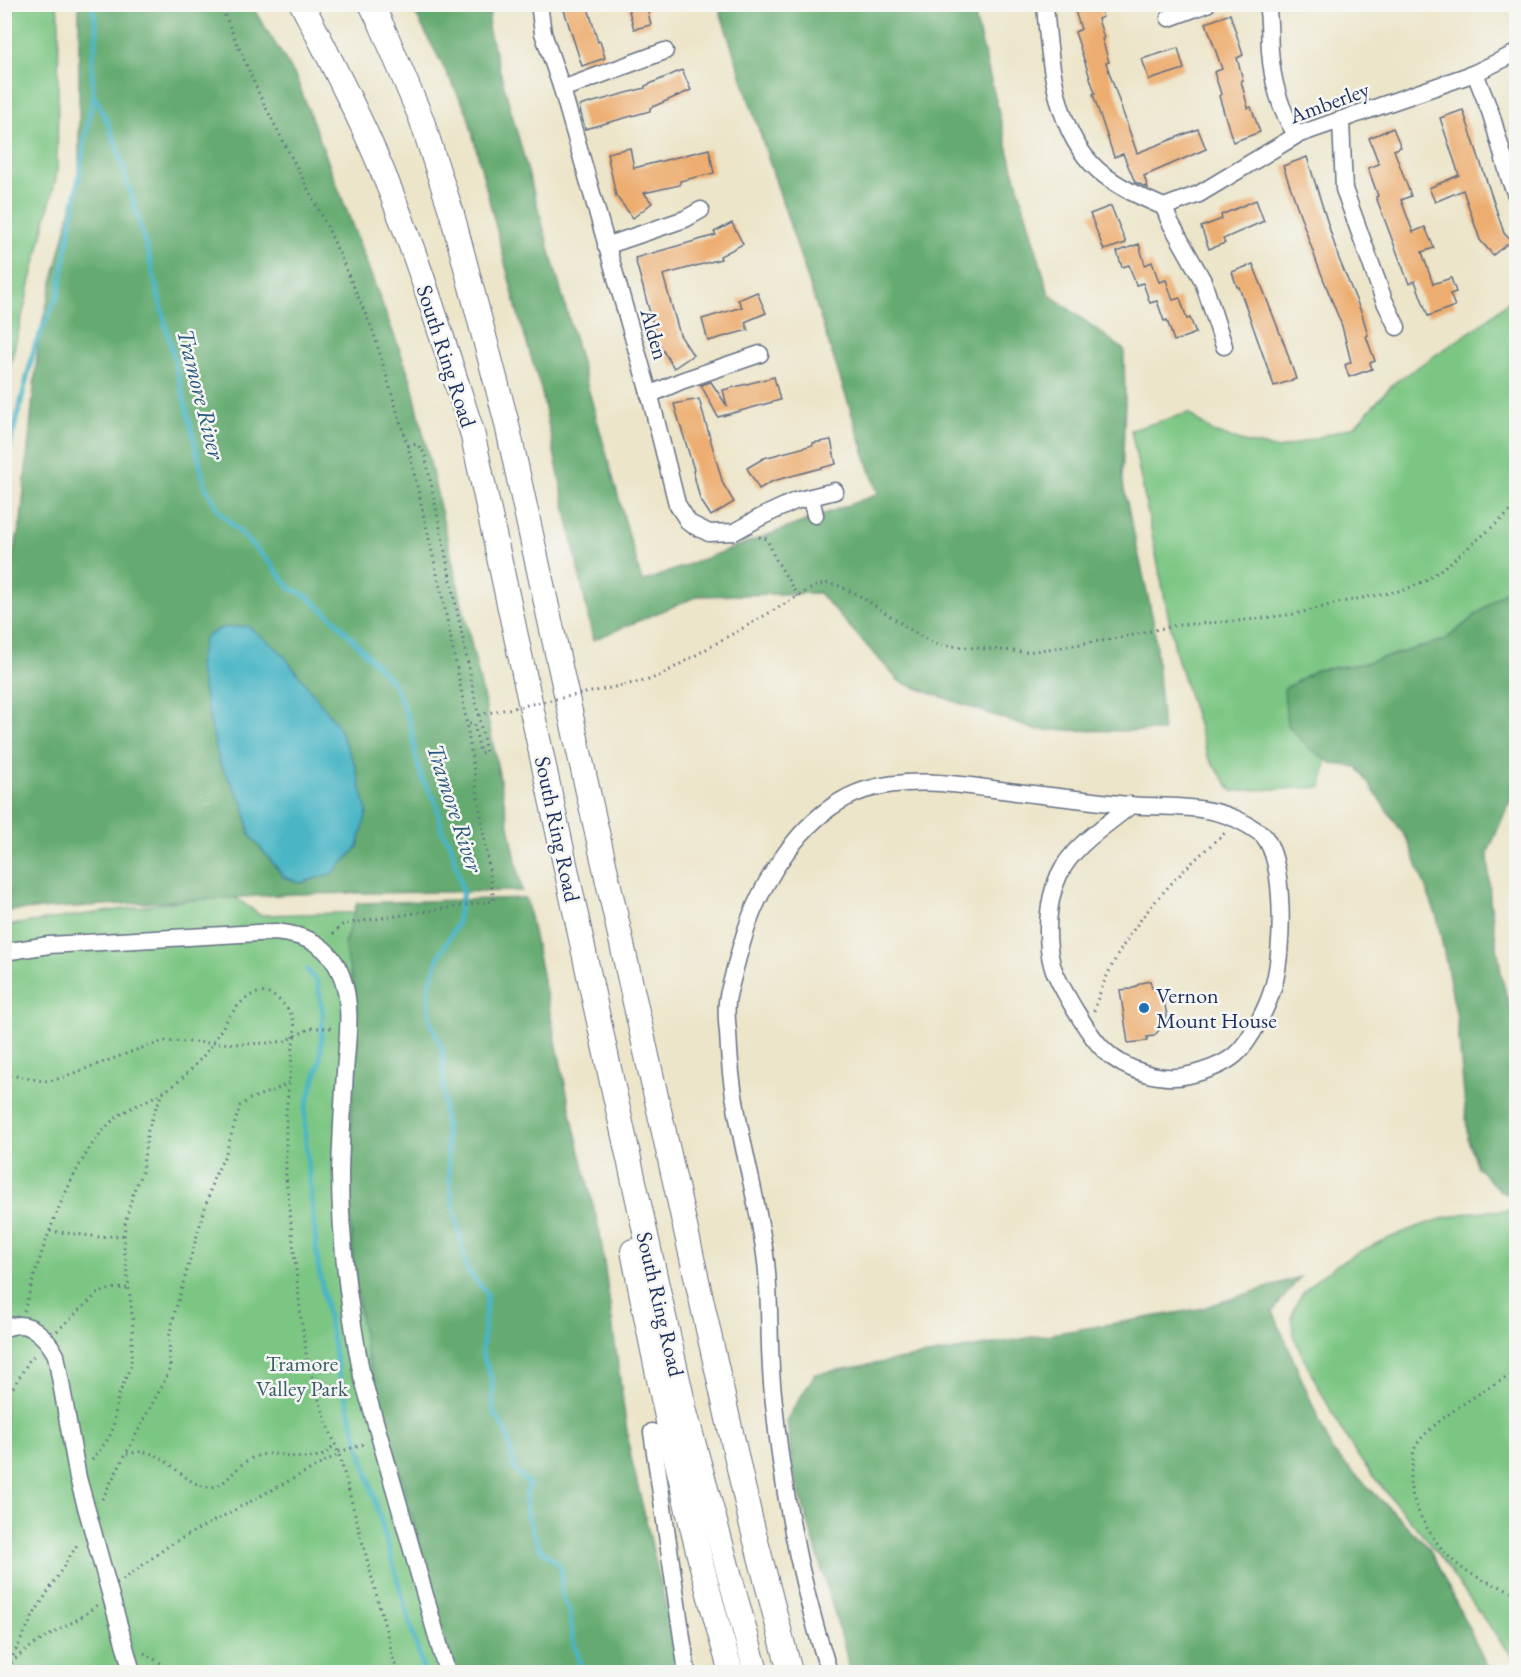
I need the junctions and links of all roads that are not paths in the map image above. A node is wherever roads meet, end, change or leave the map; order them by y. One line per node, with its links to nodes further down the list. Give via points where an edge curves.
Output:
1 (302, 4): 27 (highway, South Ring Road, via 369,141 403,224 472,432)
2 (370, 4): 30 (highway, South Ring Road, via 421,118 449,203 506,420)
3 (539, 4): 11 (street, Alden, via 543,33)
4 (1046, 4): 15 (street, via 1051,68 1059,104 1073,138 1098,171 1133,194)
5 (1206, 4): 7 (street)
6 (1267, 4): 13 (street, via 1277,90 1287,122)
7 (1169, 18)
8 (665, 51): 11 (street, via 636,53)
9 (1516, 53): 10 (street, Amberley)
10 (1475, 72): 12 (street, Amberley); 14 (street)
11 (562, 89): 17 (street, Alden)
12 (1341, 121): 13 (street, Amberley); 18 (street, via 1344,189)
13 (1297, 135): 15 (street, Amberley, via 1199,194)
14 (1516, 195)
15 (1164, 207): 19 (street, via 1203,281)
16 (701, 210): 17 (street)
17 (606, 246): 21 (street, Alden)
18 (1397, 327)
19 (1224, 346)
20 (760, 354): 21 (street)
21 (649, 395): 23 (street, Alden, via 677,504 689,523 709,533 734,532 795,501)
22 (835, 491): 23 (street)
23 (811, 498): 24 (street)
24 (815, 515)
25 (1131, 805): 25 (street, via 1071,853 1058,877 1048,932 1052,964 1090,1034 1110,1056 1145,1073 1177,1078 1210,1070 1237,1053 1255,1027 1273,991 1280,959 1279,885 1263,835 1240,820 1182,807); 38 (street, via 939,782 866,790 820,816 799,837 754,907 727,1001 735,1108 766,1263 772,1390 781,1470 810,1608)
26 (4, 952): 32 (street, via 49,945 275,932 321,945 336,964 347,996 340,1172 356,1346)
27 (613, 1087): 34 (highway, via 628,1227 661,1392 706,1590); 35 (highway, South Ring Road, via 686,1416)
28 (12, 1327): 31 (street, via 35,1330 48,1340 56,1355 78,1478)
29 (652, 1432): 33 (street)
30 (751, 1522): 36 (highway, South Ring Road); 37 (highway)
31 (132, 1672)
32 (447, 1672)
33 (687, 1672)
34 (731, 1672)
35 (756, 1672)
36 (790, 1672)
37 (807, 1672)
38 (829, 1672)

